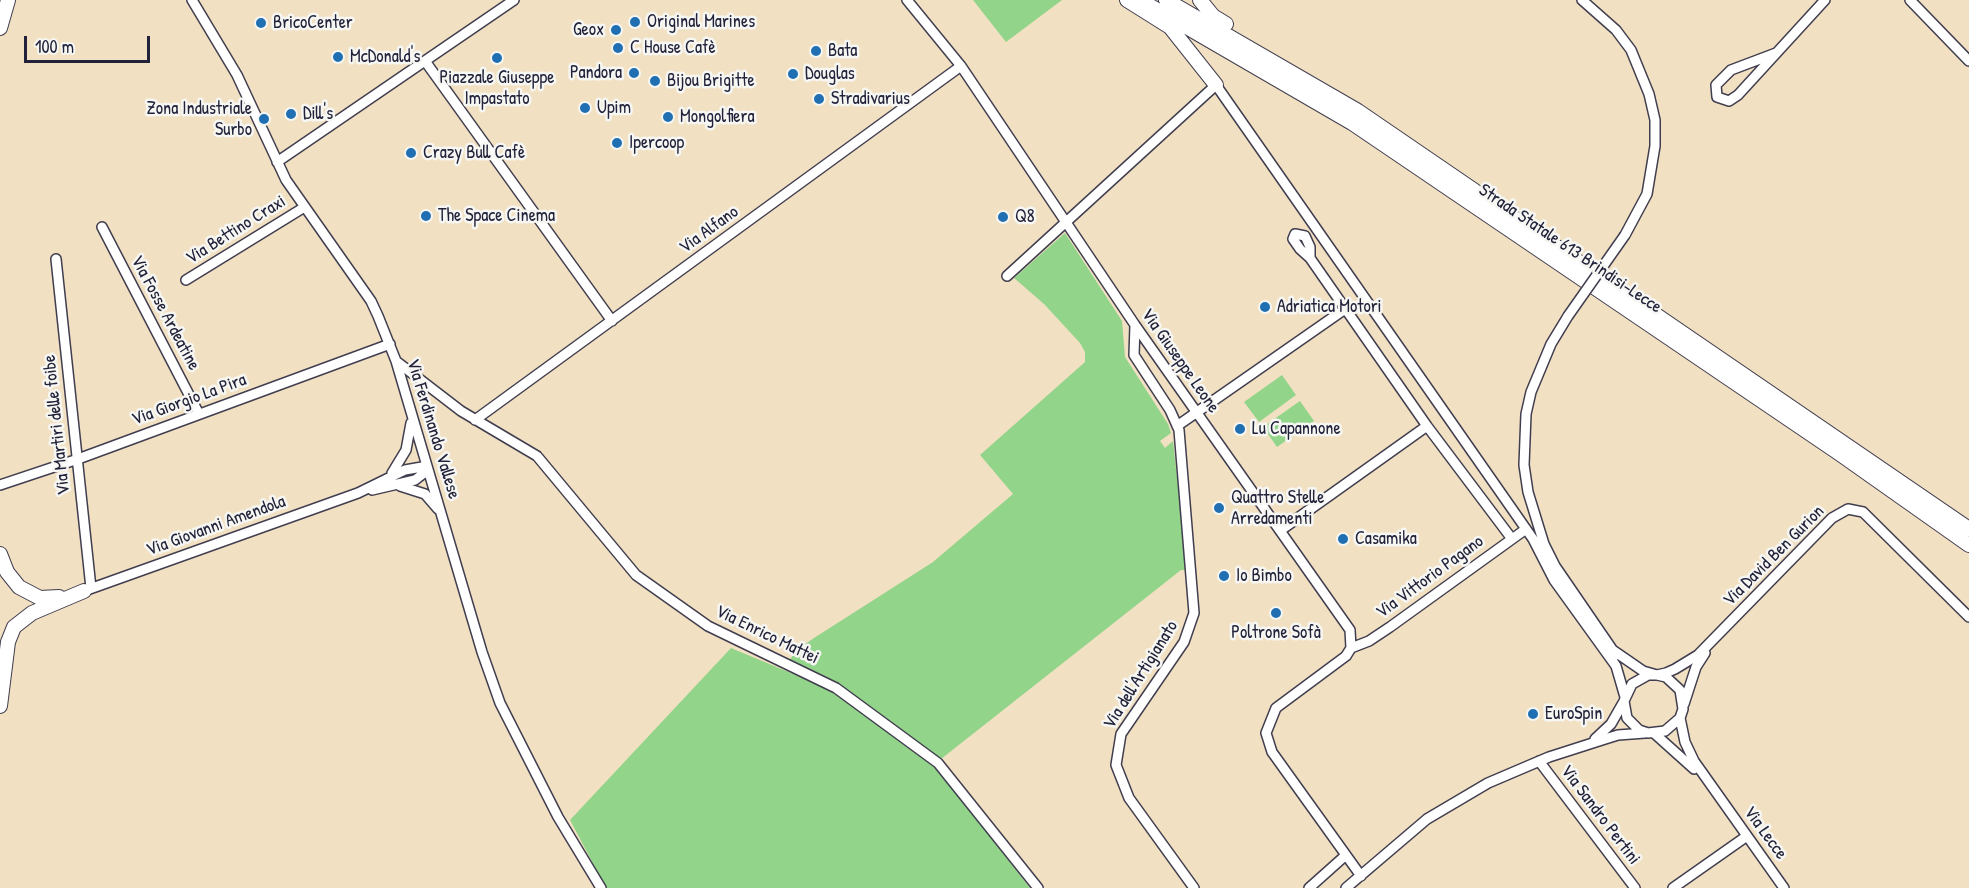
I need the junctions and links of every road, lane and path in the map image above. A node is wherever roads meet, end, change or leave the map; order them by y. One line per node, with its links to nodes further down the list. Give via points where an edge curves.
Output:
1 (8, 0): 12 (highway)
2 (192, 0): 19 (street, Via Ferdinando Vallese, via 237,75)
3 (512, 0): 14 (street)
4 (908, 0): 16 (street, Via Giuseppe Leone)
5 (1127, 0): 18 (highway, via 1170,27)
6 (1140, 0): 47 (highway, Strada Statale 613 Brindisi-Lecce, via 1352,123)
7 (1166, 0): 17 (highway, Strada Statale 613 Brindisi-Lecce)
8 (1200, 0): 17 (highway, via 1213,16 1278,55)
9 (1582, 0): 53 (street, bridge, via 1616,30 1631,50 1650,94 1655,146 1640,208 1568,316 1538,370 1526,414 1524,465 1544,544)
10 (1825, 0): 13 (street)
11 (1910, 0): 15 (street)
12 (0, 28)
13 (1776, 53): 13 (street, via 1731,70 1716,85 1717,97 1729,101 1738,95)
14 (425, 61): 19 (street); 28 (street)
15 (1969, 61)
16 (961, 66): 21 (street, Via Giuseppe Leone); 28 (street, Via Alfano)
17 (1300, 77): 44 (highway, Strada Statale 613 Brindisi-Lecce, via 1358,111)
18 (1216, 85): 21 (street); 43 (street)
19 (277, 162): 20 (street, Via Ferdinando Vallese)
20 (303, 208): 26 (street, Via Bettino Craxi); 30 (street, Via Ferdinando Vallese, via 371,301)
21 (1066, 223): 25 (street); 29 (street, Via Giuseppe Leone)
22 (102, 228): 33 (street, Via Fosse Ardeatine)
23 (1310, 258): 27 (street)
24 (56, 259): 38 (street, Via Martiri delle foibe)
25 (1007, 276)
26 (186, 280)
27 (1345, 309): 34 (street); 37 (street)
28 (612, 321): 35 (street, Via Alfano)
29 (1135, 326): 34 (street, Via Giuseppe Leone); 36 (street, Via dell'Artigianato, via 1134,355)
30 (390, 344): 31 (street, Via Ferdinando Vallese); 33 (street, Via Giorgio La Pira)
31 (396, 361): 32 (street, Via Ferdinando Vallese); 35 (street, Via Enrico Mattei)
32 (410, 412): 39 (street, Via Ferdinando Vallese); 40 (street, via 406,450)
33 (199, 414): 38 (street, Via Giorgio La Pira)
34 (1197, 414): 36 (street); 45 (street, Via Giuseppe Leone)
35 (475, 420): 66 (street, Via Enrico Mattei, via 537,456 636,575 708,626 836,688 938,763)
36 (1177, 426): 67 (street, Via dell'Artigianato, via 1183,455 1194,602 1192,625 1121,734 1116,765 1129,798)
37 (1427, 426): 45 (street); 46 (street)
38 (78, 459): 41 (street, Via Giorgio La Pira); 49 (street, Via Martiri delle foibe)
39 (428, 470): 40 (street, Via Giovanni Amendola, via 421,478); 42 (street, Via Ferdinando Vallese)
40 (388, 483): 42 (street, Via Giovanni Amendola, via 424,494); 49 (street, Via Giovanni Amendola)
41 (0, 486)
42 (442, 516): 65 (street, Via Ferdinando Vallese, via 500,703 558,817)
43 (1526, 529): 46 (street, Via Vittorio Pagano); 55 (street, via 1554,580 1616,666)
44 (1969, 529)
45 (1281, 530): 52 (street, Via Giuseppe Leone, via 1350,630)
46 (1512, 539): 52 (street, Via Vittorio Pagano, via 1370,641)
47 (1969, 545)
48 (0, 554): 49 (highway, via 13,581 27,593 46,598)
49 (88, 589): 56 (highway, via 32,613 14,627 8,642)
50 (1969, 617): 51 (street, Via David Ben Gurion, via 1863,512 1848,509 1833,518)
51 (1711, 644): 54 (street, Via David Ben Gurion, via 1686,664); 57 (street, Via David Ben Gurion, via 1696,667)
52 (1351, 648): 63 (street, via 1346,656 1276,708 1266,733 1272,752)
53 (1614, 651): 54 (street); 55 (street, via 1624,671)
54 (1657, 675): 55 (street, via 1639,678); 57 (street, via 1666,677 1680,690)
55 (1625, 696): 58 (street, via 1624,710 1632,725); 59 (street, via 1605,731)
56 (0, 706)
57 (1681, 713): 58 (street, via 1674,726); 61 (street, Via Lecce, via 1689,752)
58 (1651, 733): 59 (street, via 1618,735); 61 (street, Via Lecce, via 1688,762)
59 (1575, 749): 60 (street)
60 (1539, 761): 64 (street, via 1488,783 1428,819); 70 (street, Via Sandro Pertini)
61 (1719, 798): 62 (street, Via Lecce)
62 (1747, 836): 71 (street); 72 (street, Via Lecce)
63 (1346, 855): 64 (street); 68 (street)
64 (1361, 876): 69 (street)
65 (601, 888)
66 (1038, 888)
67 (1194, 888)
68 (1309, 888)
69 (1346, 888)
70 (1635, 888)
71 (1673, 888)
72 (1784, 888)

